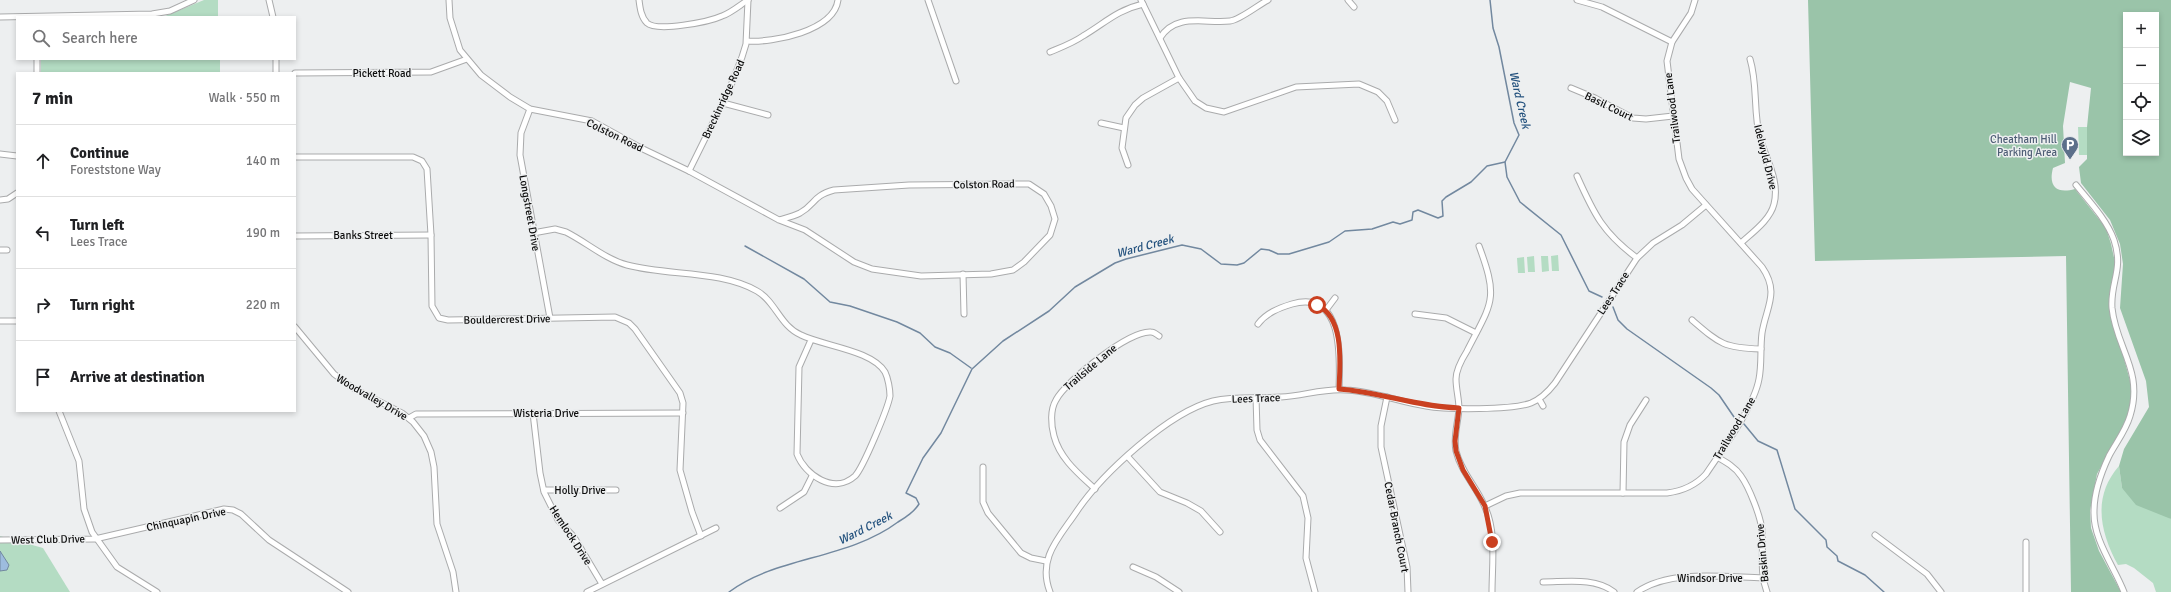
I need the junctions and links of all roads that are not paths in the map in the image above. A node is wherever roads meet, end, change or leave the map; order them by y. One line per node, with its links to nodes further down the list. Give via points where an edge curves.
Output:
1 (194, 0): 14 (street, via 170,11 152,14)
2 (269, 0): 15 (street)
3 (449, 0): 22 (street, Colston Road, via 450,18 460,50)
4 (639, 0): 5 (street, via 643,19 647,24 656,27 706,21 723,16)
5 (748, 0): 19 (street, Breckinridge Road)
6 (838, 0): 19 (street, via 836,11 819,26 762,42)
7 (928, 0): 30 (street)
8 (1268, 0): 18 (street, via 1234,20 1190,20 1169,29)
9 (1348, 0): 13 (street)
10 (1577, 0): 20 (street, via 1602,7)
11 (1695, 0): 20 (street, Trailwood Lane, via 1691,12)
12 (1142, 2): 18 (street); 21 (street, via 1115,14 1085,36)
13 (1354, 7)
14 (77, 16)
15 (273, 16)
16 (0, 17): 17 (street)
17 (16, 17)
18 (1160, 38): 29 (street)
19 (747, 41): 32 (street, Breckinridge Road)
20 (1672, 42): 35 (street, Trailwood Lane, via 1667,66)
21 (1050, 52)
22 (467, 59): 28 (street, Pickett Road, via 431,72); 33 (street, Colston Road, via 494,87)
23 (1750, 59): 53 (street, Idelwyld Drive, via 1756,79 1758,129 1776,193 1768,216)
24 (37, 60): 26 (street)
25 (276, 60): 27 (street)
26 (37, 72)
27 (276, 72)
28 (296, 73)
29 (1179, 78): 36 (street, via 1195,101 1211,110 1224,112 1291,88 1359,84 1378,92 1387,101); 38 (street, via 1138,102 1126,118)
30 (956, 81)
31 (1571, 88): 35 (street, Basil Court, via 1632,118)
32 (722, 103): 34 (street); 43 (street, Breckinridge Road)
33 (530, 109): 43 (street, Colston Road, via 592,122); 50 (street, Longstreet Drive, via 521,133 520,155)
34 (768, 115)
35 (1673, 116): 48 (street, Trailwood Lane, via 1681,166 1689,184)
36 (1395, 120)
37 (1101, 123): 38 (street)
38 (1124, 128): 42 (street, via 1122,148)
39 (0, 154): 40 (street)
40 (16, 156)
41 (296, 157): 51 (street, Bouldercrest Drive, via 418,158 426,169)
42 (1128, 165)
43 (689, 171): 49 (street, Colston Road)
44 (1577, 176): 57 (street, via 1599,222 1618,244)
45 (2076, 186): 120 (street, via 2108,228 2117,251 2119,262 2112,308 2130,360 2135,389 2130,417 2099,480 2093,512 2102,547)
46 (16, 194): 47 (street, via 8,199)
47 (0, 200)
48 (1706, 205): 53 (street, Trailwood Lane); 57 (street, Lees Trace, via 1682,225 1653,243)
49 (779, 220): 58 (street, Colston Road, via 804,230 854,262 872,269 915,276); 58 (street, Colston Road, via 800,213 822,194 866,187 1005,183 1029,184 1044,194 1055,219 1050,235 1038,249 1013,270 991,274)
50 (533, 233): 63 (street, Longstreet Drive); 71 (street, via 555,230 566,232 626,264 722,279 746,286 768,299 788,327)
51 (431, 235): 52 (street, Banks Street); 63 (street, Bouldercrest Drive, via 432,306 439,318)
52 (296, 236)
53 (1740, 243): 72 (street, Trailwood Lane, via 1765,272 1771,289)
54 (1479, 246): 69 (street, via 1488,269 1492,295 1485,318)
55 (0, 250): 56 (street)
56 (7, 250)
57 (1637, 258): 76 (street, Lees Trace, via 1555,383)
58 (963, 274): 61 (street)
59 (1335, 298): 60 (street)
60 (1326, 310): 67 (street, via 1311,303 1298,302 1269,314); 73 (street, via 1335,326 1338,339)
61 (964, 314)
62 (1414, 314): 69 (street, via 1446,318)
63 (550, 318): 82 (street, Bouldercrest Drive, via 615,318 629,323 677,387 683,403)
64 (1692, 320): 72 (street, via 1724,345 1736,349)
65 (0, 321): 66 (street)
66 (16, 321)
67 (1258, 324)
68 (296, 328): 83 (street, Woodvalley Drive, via 324,364 343,382)
69 (1476, 333): 79 (street, via 1456,377)
70 (1159, 336): 88 (street, Trailside Lane, via 1154,332 1148,332 1117,345 1070,383 1054,404 1052,418 1057,445 1071,467)
71 (811, 340): 87 (street, via 799,367 797,454 800,462); 87 (street, via 871,359 884,372 890,396 862,466 854,476 842,482 828,483)
72 (1761, 349): 85 (street, Trailwood Lane, via 1760,372 1755,392)
73 (1339, 389): 74 (street, Lees Trace, via 1282,397); 75 (street, Lees Trace)
74 (1256, 397): 84 (street, Lees Trace, via 1224,399 1190,410 1160,428); 112 (street, via 1257,430 1260,440 1303,496 1308,518 1306,558)
75 (1387, 397): 79 (street, Lees Trace, via 1425,406); 113 (street, Cedar Branch Court, via 1380,447 1407,567)
76 (1539, 399): 78 (street); 79 (street, Lees Trace, via 1516,406)
77 (1646, 400): 91 (street, via 1630,426 1624,442)
78 (1543, 406)
79 (1459, 408): 92 (street, via 1455,441 1458,458)
80 (59, 412): 98 (street, via 79,461 84,509)
81 (533, 413): 82 (street, Wisteria Drive); 83 (street, Wisteria Drive, via 416,414); 89 (street, Hemlock Drive)
82 (683, 413): 97 (street, Bouldercrest Drive, via 680,470)
83 (409, 418): 108 (street, Woodvalley Drive, via 424,436 431,452 436,520 453,572)
84 (1128, 457): 88 (street, Lees Trace); 95 (street, via 1160,492 1201,511)
85 (1717, 457): 91 (street, Trailwood Lane, via 1702,478 1683,490 1667,493); 103 (street, Baskin Drive, via 1729,464 1742,477 1760,520 1763,536)
86 (983, 467): 101 (street, via 983,502 988,513 1021,553)
87 (812, 476): 93 (street, via 804,492)
88 (1095, 489): 101 (street, Lees Trace)
89 (544, 490): 90 (street, Holly Drive); 105 (street, Hemlock Drive, via 558,520 574,537)
90 (616, 490)
91 (1623, 493): 92 (street, Trailwood Lane, via 1515,493)
92 (1485, 506): 114 (street, via 1492,542)
93 (780, 508)
94 (716, 528): 97 (street)
95 (1220, 532)
96 (1875, 535): 118 (street, via 1928,574)
97 (701, 536): 105 (street)
98 (95, 538): 99 (street, West Club Drive); 106 (street, via 117,567); 107 (street, Chinquapin Drive, via 224,509 233,510 241,514 269,540)
99 (0, 540)
100 (2026, 542): 119 (street)
101 (1046, 561): 110 (street, via 1046,580)
102 (1133, 567): 111 (street, via 1156,577)
103 (1763, 578): 116 (street, Windsor Drive, via 1672,578 1651,584); 117 (street, Baskin Drive)
104 (1543, 582): 115 (street, via 1590,583)
105 (602, 584): 109 (street)
106 (157, 592)
107 (348, 592)
108 (456, 592)
109 (587, 592)
110 (1050, 592)
111 (1179, 592)
112 (1315, 592)
113 (1408, 592)
114 (1492, 592)
115 (1614, 592)
116 (1637, 592)
117 (1767, 592)
118 (1941, 592)
119 (2026, 592)
120 (2124, 592)

